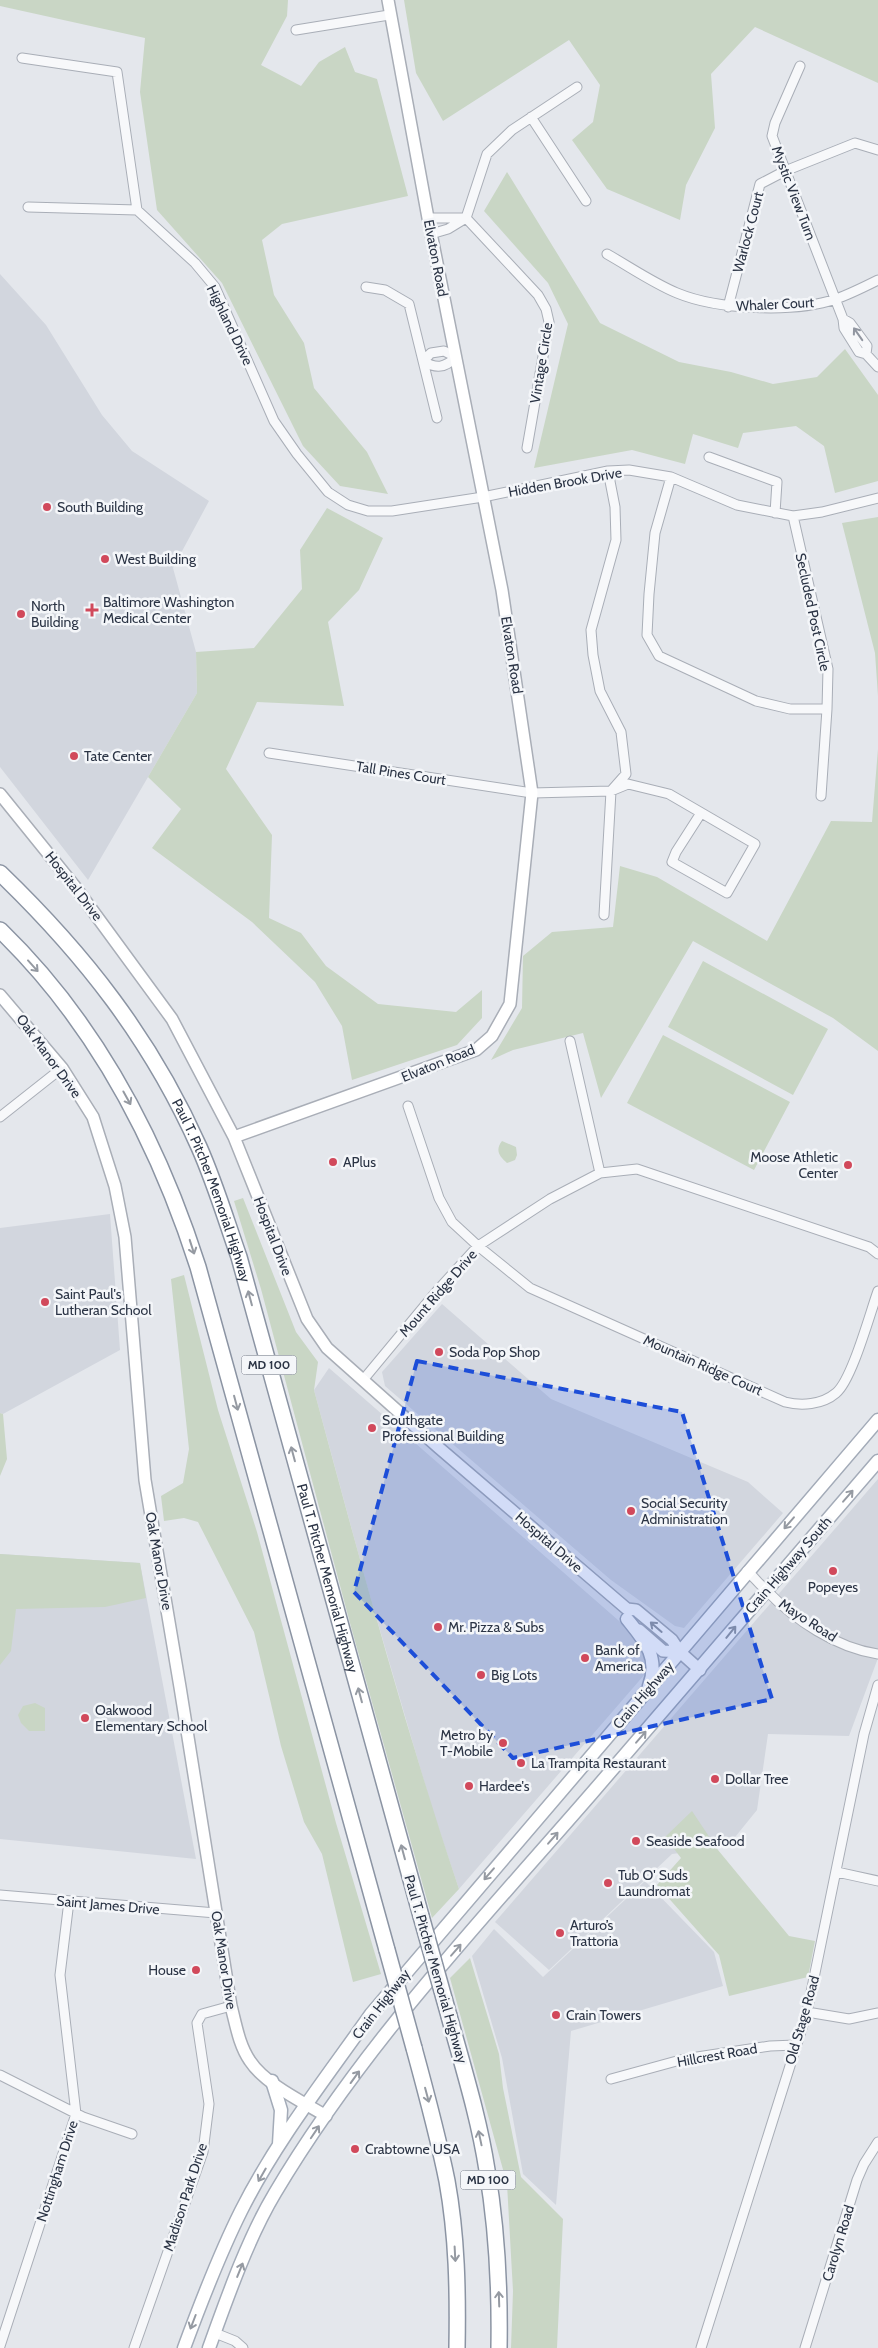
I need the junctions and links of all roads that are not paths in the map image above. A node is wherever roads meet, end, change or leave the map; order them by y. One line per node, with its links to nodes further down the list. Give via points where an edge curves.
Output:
1 (388, 0): 2 (street, Elvaton Road)
2 (389, 15): 3 (street); 13 (street, Elvaton Road)
3 (296, 30)
4 (22, 58): 12 (street, via 117,72)
5 (800, 66): 9 (street, Mystic View Turn, via 774,123 772,136)
6 (577, 87): 7 (street)
7 (531, 117): 10 (street); 14 (street, via 500,140 488,154)
8 (878, 150): 9 (street, Warlock Court, via 856,144)
9 (785, 171): 19 (street, Mystic View Turn); 20 (street, Warlock Court, via 760,184)
10 (586, 201)
11 (28, 207): 12 (street)
12 (137, 210): 29 (street, Highland Drive, via 195,263 215,287 274,421 328,492 348,505 368,511 392,511)
13 (428, 218): 14 (street); 15 (street, Elvaton Road)
14 (466, 218): 15 (street); 25 (street, Vintage Circle, via 538,295 546,309 549,322)
15 (431, 234): 21 (street, Elvaton Road)
16 (607, 254): 20 (street, Whaler Court, via 678,294)
17 (878, 280): 19 (street, Whaler Court)
18 (366, 287): 22 (street, via 385,290 409,304)
19 (835, 299): 20 (street, Whaler Court, via 746,309); 23 (street, Mystic View Turn, via 844,328 859,352 866,354)
20 (728, 306)
21 (456, 357): 22 (street, via 444,351 431,353); 22 (street, via 447,366 433,367); 29 (street, Elvaton Road)
22 (423, 361): 24 (street)
23 (878, 367)
24 (437, 418)
25 (527, 448)
26 (709, 457): 31 (street, via 777,482)
27 (608, 471): 28 (street, Hidden Brook Drive, via 637,471); 29 (street, Hidden Brook Drive); 35 (street, via 615,507 616,540 591,630 600,691 621,732 626,774)
28 (671, 477): 31 (street, Hidden Brook Drive, via 737,505); 33 (street, via 655,533 649,594 647,635 659,656 756,701 790,709)
29 (482, 497): 36 (street, Elvaton Road, via 502,590)
30 (878, 498): 32 (street, Hidden Brook Drive)
31 (774, 513): 32 (street, Hidden Brook Drive)
32 (793, 516): 33 (street, Secluded Post Circle, via 828,669)
33 (827, 709): 38 (street, Secluded Post Circle)
34 (269, 753): 36 (street, Tall Pines Court)
35 (611, 790): 36 (street, Tall Pines Court); 39 (street, Tall Pines Court, via 628,784 668,794); 41 (street)
36 (532, 793): 48 (street, Elvaton Road, via 510,1004 492,1036 476,1050 458,1058)
37 (0, 794): 48 (street, Hospital Drive, via 76,888 172,1019)
38 (821, 796)
39 (701, 813): 39 (street, Tall Pines Court, via 754,844 727,893 672,862)
40 (0, 873): 91 (highway, Paul T. Pitcher Memorial Highway / MD 100, one-way to 40, bridge, via 496,2238 473,2101 239,1257 216,1188 173,1095 116,1002 79,955)
41 (604, 914)
42 (0, 930): 90 (highway, MD 100, one-way to 90, bridge, via 49,984 116,1077 180,1210 432,2113 455,2239)
43 (0, 995): 45 (street, Oak Manor Drive)
44 (570, 1041): 49 (street)
45 (62, 1068): 47 (street); 69 (street, Oak Manor Drive, via 92,1117 115,1186 125,1237 145,1480)
46 (408, 1106): 50 (street, Mountain Ridge Court, via 439,1198 452,1222)
47 (0, 1117)
48 (234, 1137): 53 (street, Hospital Drive, via 307,1319 327,1348)
49 (600, 1173): 50 (street, Mount Ridge Drive, via 550,1199); 51 (street, via 637,1169 869,1247)
50 (478, 1246): 52 (street, Mountain Ridge Court, via 530,1288 785,1402 802,1406 836,1394 846,1379); 53 (street, Mount Ridge Drive)
51 (878, 1254)
52 (878, 1291)
53 (364, 1380): 59 (street, Hospital Drive)
54 (878, 1420): 56 (main road, Crain Highway South, one-way to 56)
55 (878, 1461): 57 (main road, Crain Highway South, one-way to 55)
56 (747, 1571): 57 (street, Mayo Road); 58 (main road, Crain Highway South)
57 (765, 1590): 61 (street, Mayo Road, via 833,1639); 62 (main road, Crain Highway South, one-way to 57)
58 (717, 1608): 60 (main road, Crain Highway)
59 (627, 1614): 60 (street, Hospital Drive, via 636,1610 672,1640); 64 (main road, via 651,1654 652,1678)
60 (680, 1652): 62 (street, Hospital Drive); 64 (main road, Crain Highway)
61 (878, 1654)
62 (700, 1670): 79 (main road, Crain Highway, one-way to 62, via 399,2016)
63 (878, 1685): 65 (street, Old Stage Road, via 864,1734)
64 (648, 1689): 77 (main road, Crain Highway, one-way to 77, via 389,1992)
65 (837, 1872): 66 (street); 71 (street, Old Stage Road)
66 (878, 1881)
67 (0, 1895): 68 (street, Saint James Drive)
68 (69, 1902): 69 (street, Saint James Drive); 78 (street, Nottingham Drive, via 60,1975)
69 (216, 1913): 70 (street, Oak Manor Drive)
70 (231, 2006): 76 (street, Oak Manor Drive, via 251,2062); 86 (street, Madison Park Drive, via 202,2014 197,2023 209,2104 203,2152)
71 (807, 2012): 72 (street, via 849,2019); 73 (street, Old Stage Road)
72 (878, 2013)
73 (796, 2045): 75 (street, Hillcrest Road, via 684,2059); 92 (street, Old Stage Road)
74 (0, 2076): 78 (street)
75 (611, 2079)
76 (272, 2081): 77 (street, Oak Manor Drive); 82 (main road, via 282,2110)
77 (306, 2104): 79 (street, Oak Manor Drive); 82 (main road, Crain Highway)
78 (76, 2114): 80 (street); 85 (street, Nottingham Drive)
79 (326, 2116): 84 (main road, Crain Highway, one-way to 79, via 274,2195)
80 (132, 2134)
81 (878, 2142): 83 (street, Carolyn Road)
82 (279, 2146): 87 (main road, Crain Highway, one-way to 87, via 224,2246)
83 (875, 2152): 93 (street, Carolyn Road, via 857,2180)
84 (214, 2333): 88 (main road, Crain Highway); 89 (street, via 235,2341)
85 (0, 2346)
86 (134, 2348)
87 (184, 2348)
88 (209, 2348)
89 (243, 2348)
90 (457, 2348)
91 (499, 2348)
92 (701, 2348)
93 (806, 2348)

